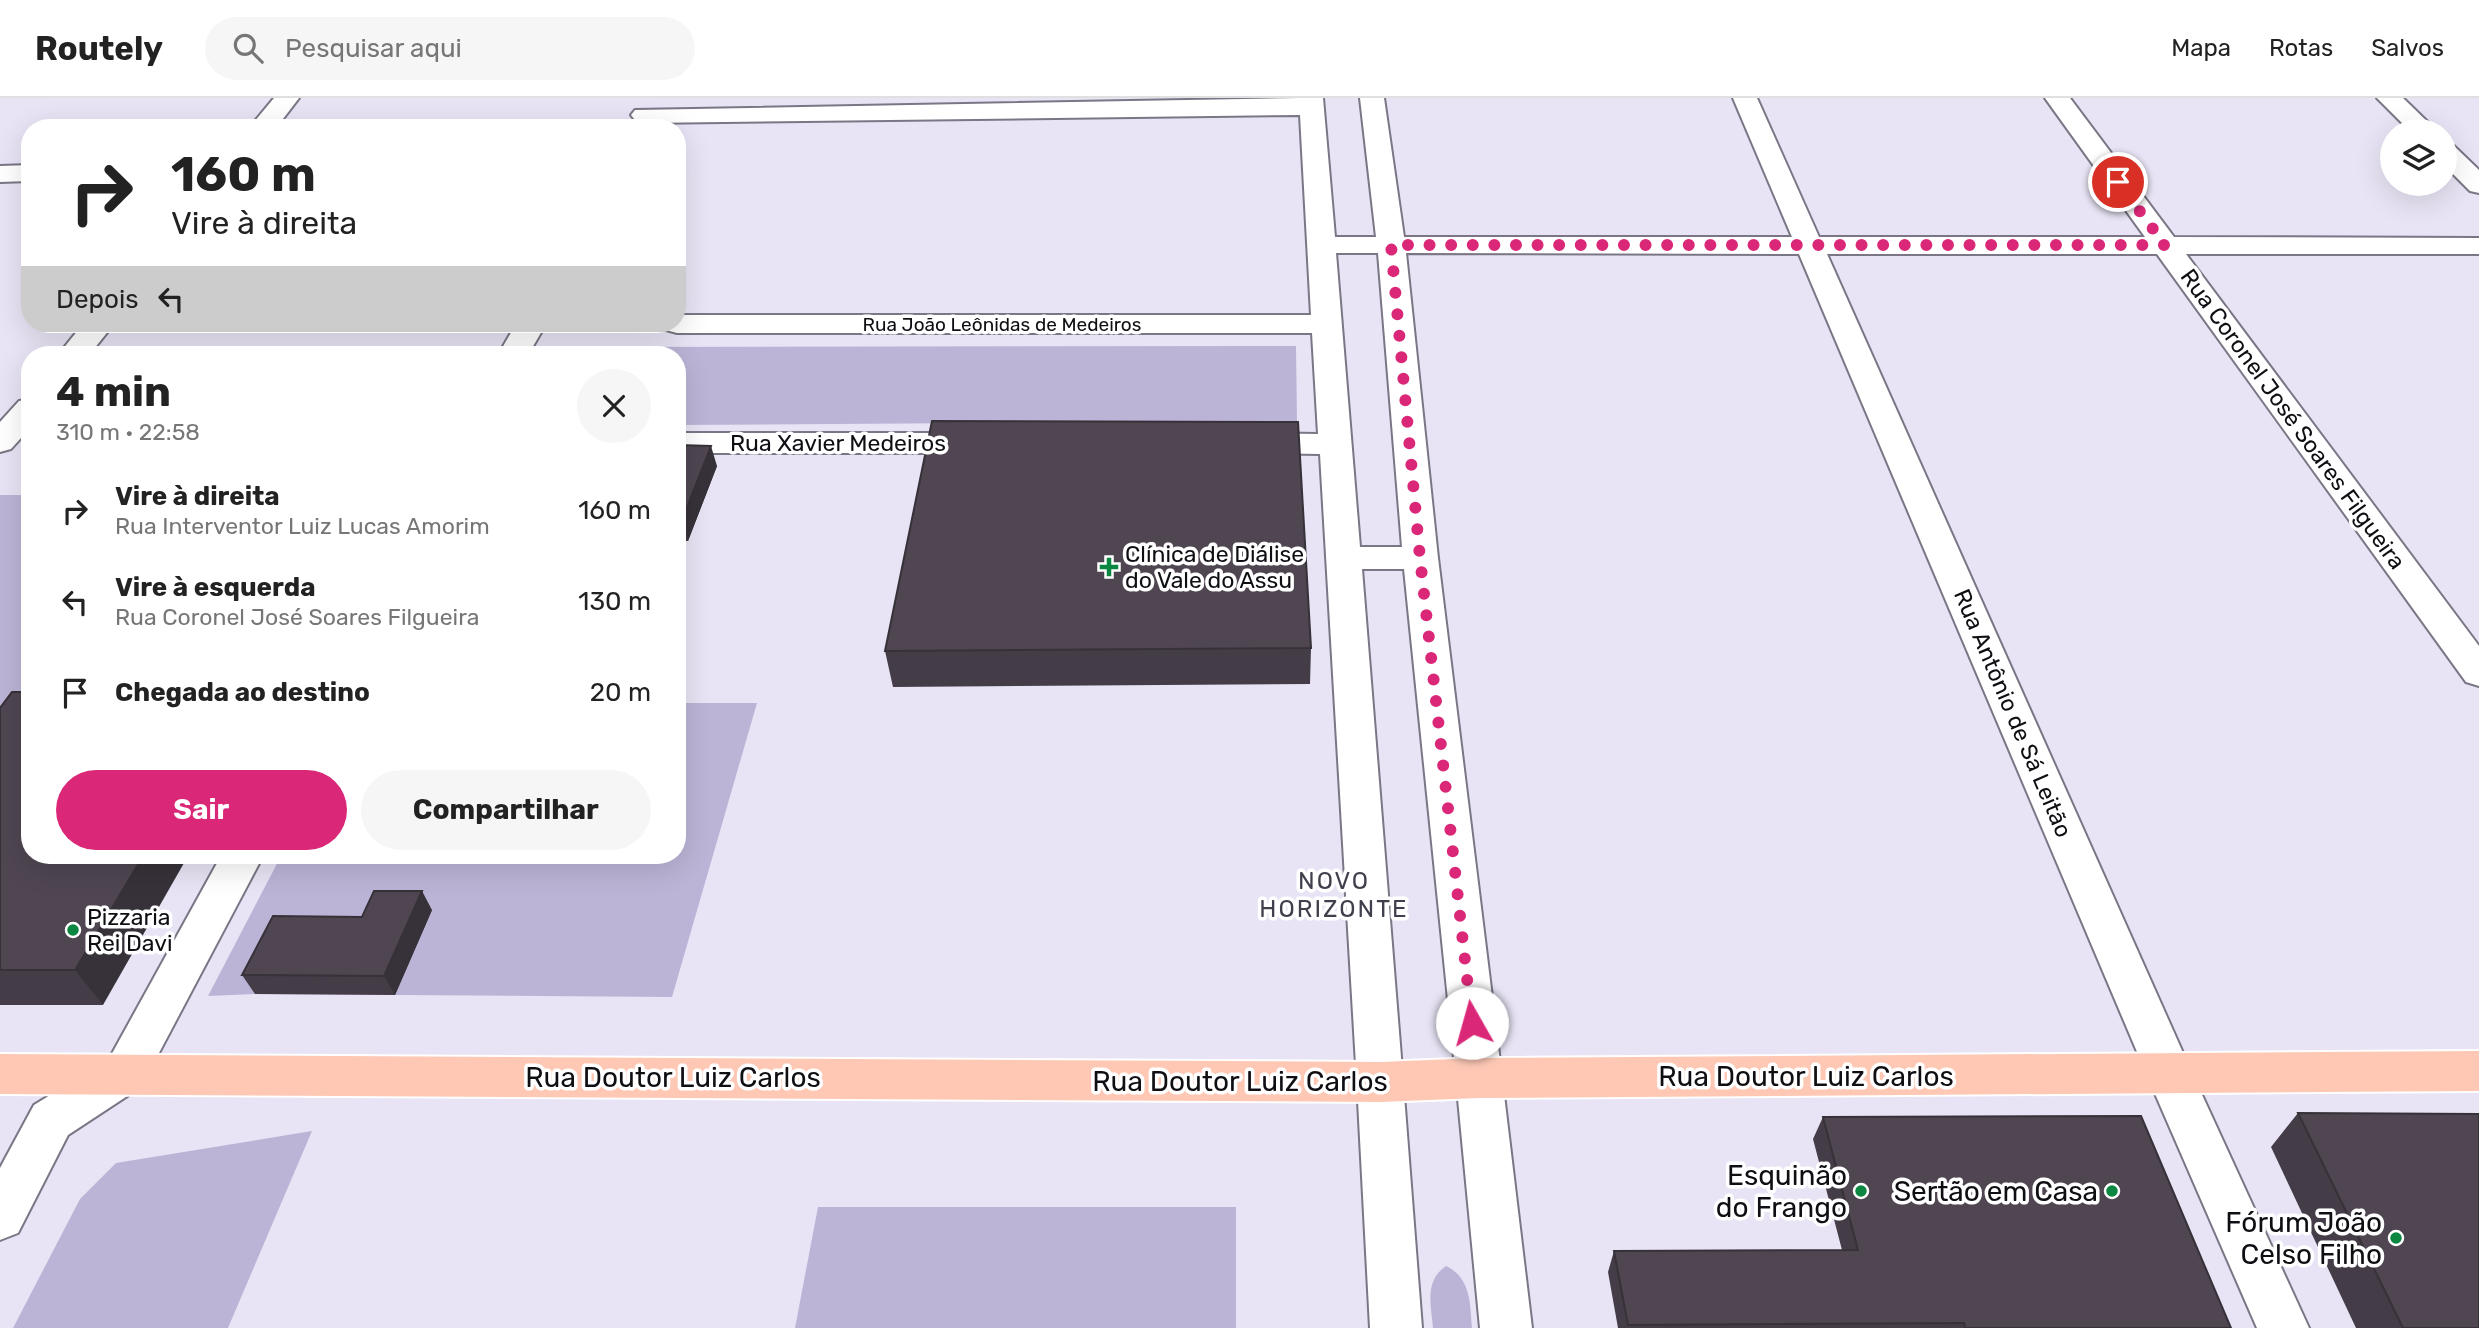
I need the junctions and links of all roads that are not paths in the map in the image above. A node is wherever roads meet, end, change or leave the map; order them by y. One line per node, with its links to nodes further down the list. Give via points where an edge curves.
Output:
1 (287, 98): 8 (street)
2 (1372, 98): 15 (street)
3 (1745, 98): 16 (street, Rua Antônio de Sá Leitão)
4 (2057, 98): 17 (street, Rua Coronel José Soares Filgueira)
5 (2389, 98): 9 (street)
6 (1311, 102): 7 (street); 14 (street)
7 (645, 114)
8 (270, 119)
9 (2411, 119)
10 (2457, 164): 13 (street)
11 (21, 173): 12 (street)
12 (0, 174)
13 (2479, 185)
14 (1321, 245): 15 (street); 20 (street)
15 (1391, 245): 16 (street); 28 (street)
16 (1811, 245): 17 (street); 33 (street, Rua Antônio de Sá Leitão)
17 (2165, 245): 18 (street); 29 (street, Rua Coronel José Soares Filgueira)
18 (2479, 246)
19 (686, 324): 20 (street, Rua João Leônidas de Medeiros)
20 (1327, 324): 26 (street)
21 (21, 418): 22 (street)
22 (1, 441)
23 (686, 443): 24 (street, Rua Xavier Medeiros)
24 (1013, 443)
25 (1209, 443): 26 (street)
26 (1335, 443): 27 (street)
27 (1343, 558): 28 (street); 36 (street)
28 (1420, 558): 35 (street)
29 (2479, 673)
30 (238, 864): 32 (street)
31 (2479, 1071): 33 (main road, Rua Doutor Luiz Carlos)
32 (125, 1073): 34 (main road, Rua Doutor Luiz Carlos); 36 (main road, Rua Doutor Luiz Carlos); 37 (street, via 51,1120)
33 (2169, 1073): 35 (main road, Rua Doutor Luiz Carlos); 40 (street, Rua Antônio de Sá Leitão)
34 (0, 1074)
35 (1479, 1078): 36 (main road, Rua Doutor Luiz Carlos); 39 (street)
36 (1380, 1082): 38 (street)
37 (0, 1217)
38 (1396, 1328)
39 (1506, 1328)
40 (2283, 1328)

